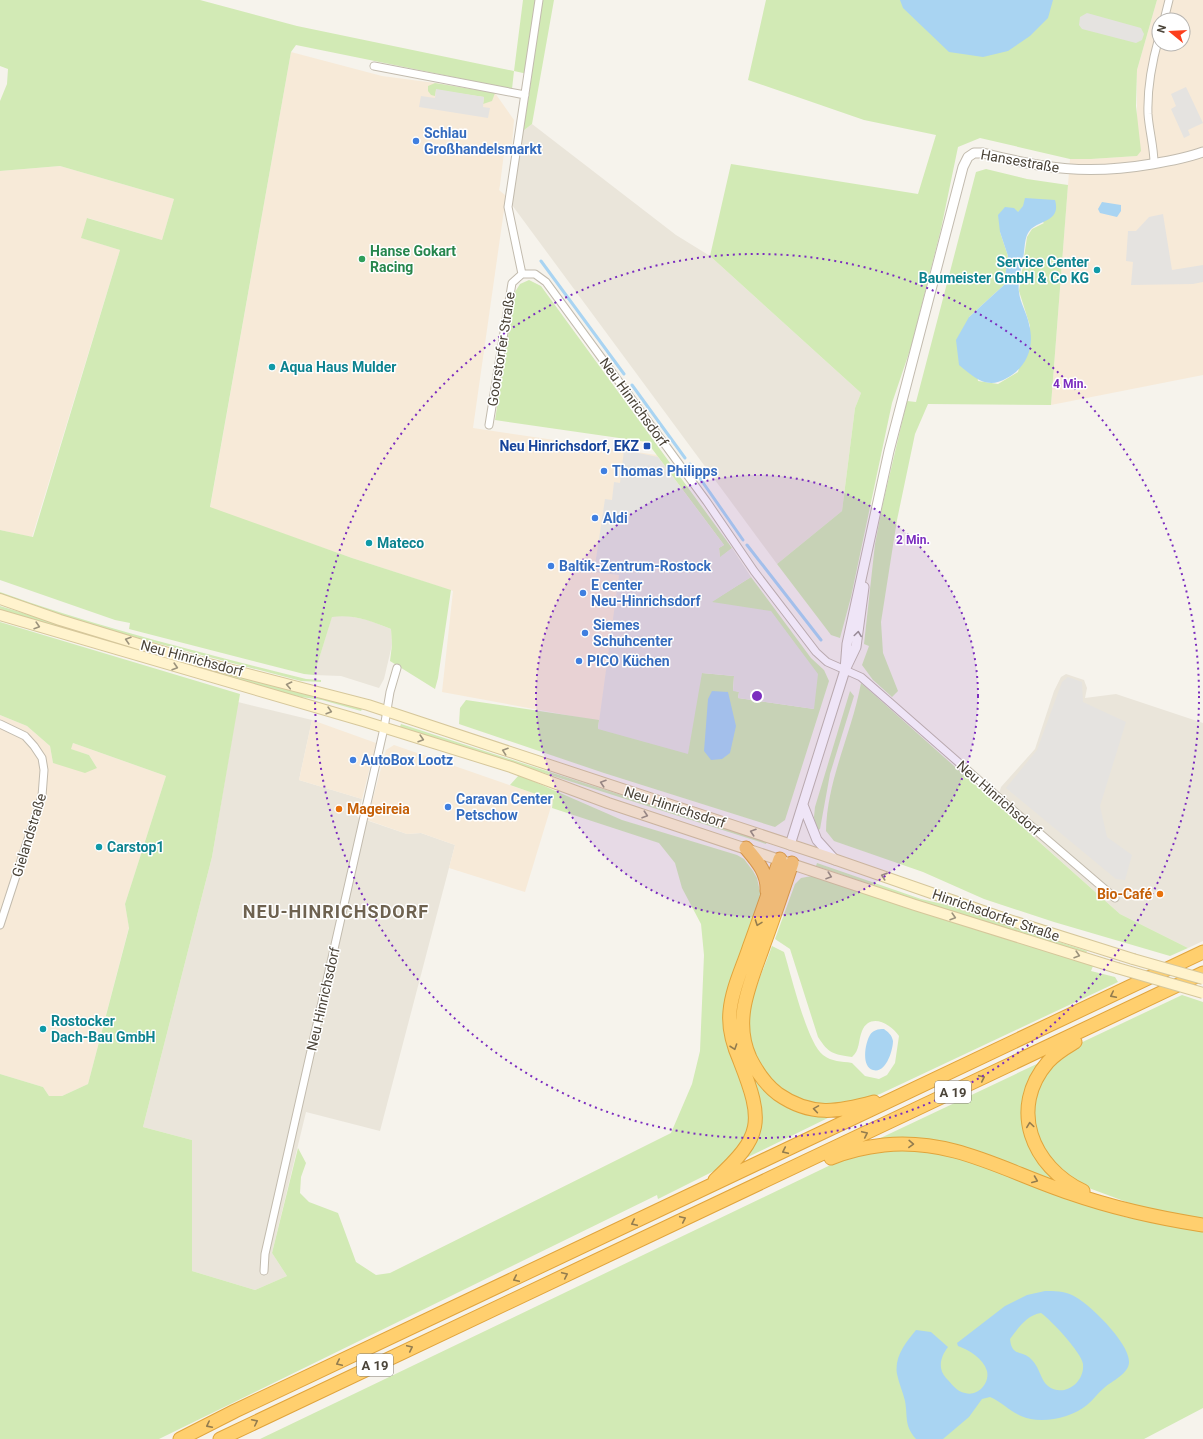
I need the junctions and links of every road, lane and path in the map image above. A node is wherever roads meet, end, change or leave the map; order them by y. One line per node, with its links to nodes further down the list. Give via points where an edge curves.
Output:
1 (539, 0): 6 (street, Goorstorfer Straße)
2 (1169, 0): 3 (street)
3 (1166, 12)
4 (1155, 52): 8 (street, via 1149,82 1148,114)
5 (374, 66): 6 (street)
6 (525, 95): 9 (street, Goorstorfer Straße, via 508,207)
7 (1203, 152): 8 (street, Hansestraße)
8 (1154, 163): 14 (street, Hansestraße, via 1089,170 1039,166 983,153 974,153 968,157 963,167 879,492 847,644)
9 (522, 274): 10 (street, Goorstorfer Straße, via 512,283 510,291); 14 (street, Neu Hinrichsdorf, via 534,274 546,282 799,631 827,662)
10 (489, 425)
11 (0, 599): 15 (main road, Neu Hinrichsdorf, one-way to 11, via 178,656)
12 (0, 615): 17 (main road, Neu Hinrichsdorf, one-way to 17)
13 (397, 668): 15 (street, Neu Hinrichsdorf)
14 (845, 670): 20 (street); 25 (street, Neu Hinrichsdorf, via 861,676)
15 (387, 711): 16 (main road, Neu Hinrichsdorf); 17 (main road, via 382,718 375,721); 19 (street, Neu Hinrichsdorf)
16 (402, 716): 19 (main road); 21 (main road, Neu Hinrichsdorf, one-way to 16)
17 (363, 721): 19 (main road, Neu Hinrichsdorf)
18 (0, 724): 27 (street, Gielandstraße, via 25,736 42,758 44,770 42,796)
19 (384, 728): 22 (main road, Neu Hinrichsdorf, one-way to 22, via 530,773 602,801); 38 (street, Neu Hinrichsdorf, via 265,1254)
20 (803, 805): 21 (street); 23 (street, via 817,840)
21 (790, 845): 23 (main road, Hinrichsdorfer Straße); 24 (main road)
22 (746, 848): 24 (main road, Neu Hinrichsdorf); 26 (highway, via 764,871 768,887)
23 (835, 860): 30 (main road, Hinrichsdorfer Straße, one-way to 23, bridge, via 1006,919)
24 (786, 861): 26 (highway); 31 (main road, Hinrichsdorfer Straße, one-way to 31, bridge, via 915,905); 33 (highway, one-way to 24, via 841,1111 817,1110 801,1106 780,1095 764,1080 753,1064 743,1036 743,1008)
25 (1115, 898)
26 (767, 899): 35 (highway, one-way to 35, via 735,988 730,1013 733,1045 755,1103 755,1124 743,1152)
27 (0, 925)
28 (1203, 952): 33 (highway, A 19, one-way to 33)
29 (1203, 973): 32 (highway, A 19)
30 (1203, 979)
31 (1203, 993)
32 (1114, 1016): 34 (highway, A 19, one-way to 32); 36 (highway, one-way to 32, via 1076,1188 1054,1172 1035,1147 1028,1114 1035,1082 1048,1062)
33 (909, 1093): 35 (highway, A 19, one-way to 35)
34 (792, 1168): 36 (highway, one-way to 36, via 821,1163 858,1149 902,1143 921,1144 967,1153 1070,1193); 40 (highway, A 19, one-way to 34)
35 (707, 1188): 39 (highway, A 19, one-way to 39)
36 (1127, 1209): 37 (highway)
37 (1203, 1225)
38 (264, 1271)
39 (180, 1439)
40 (220, 1439)

